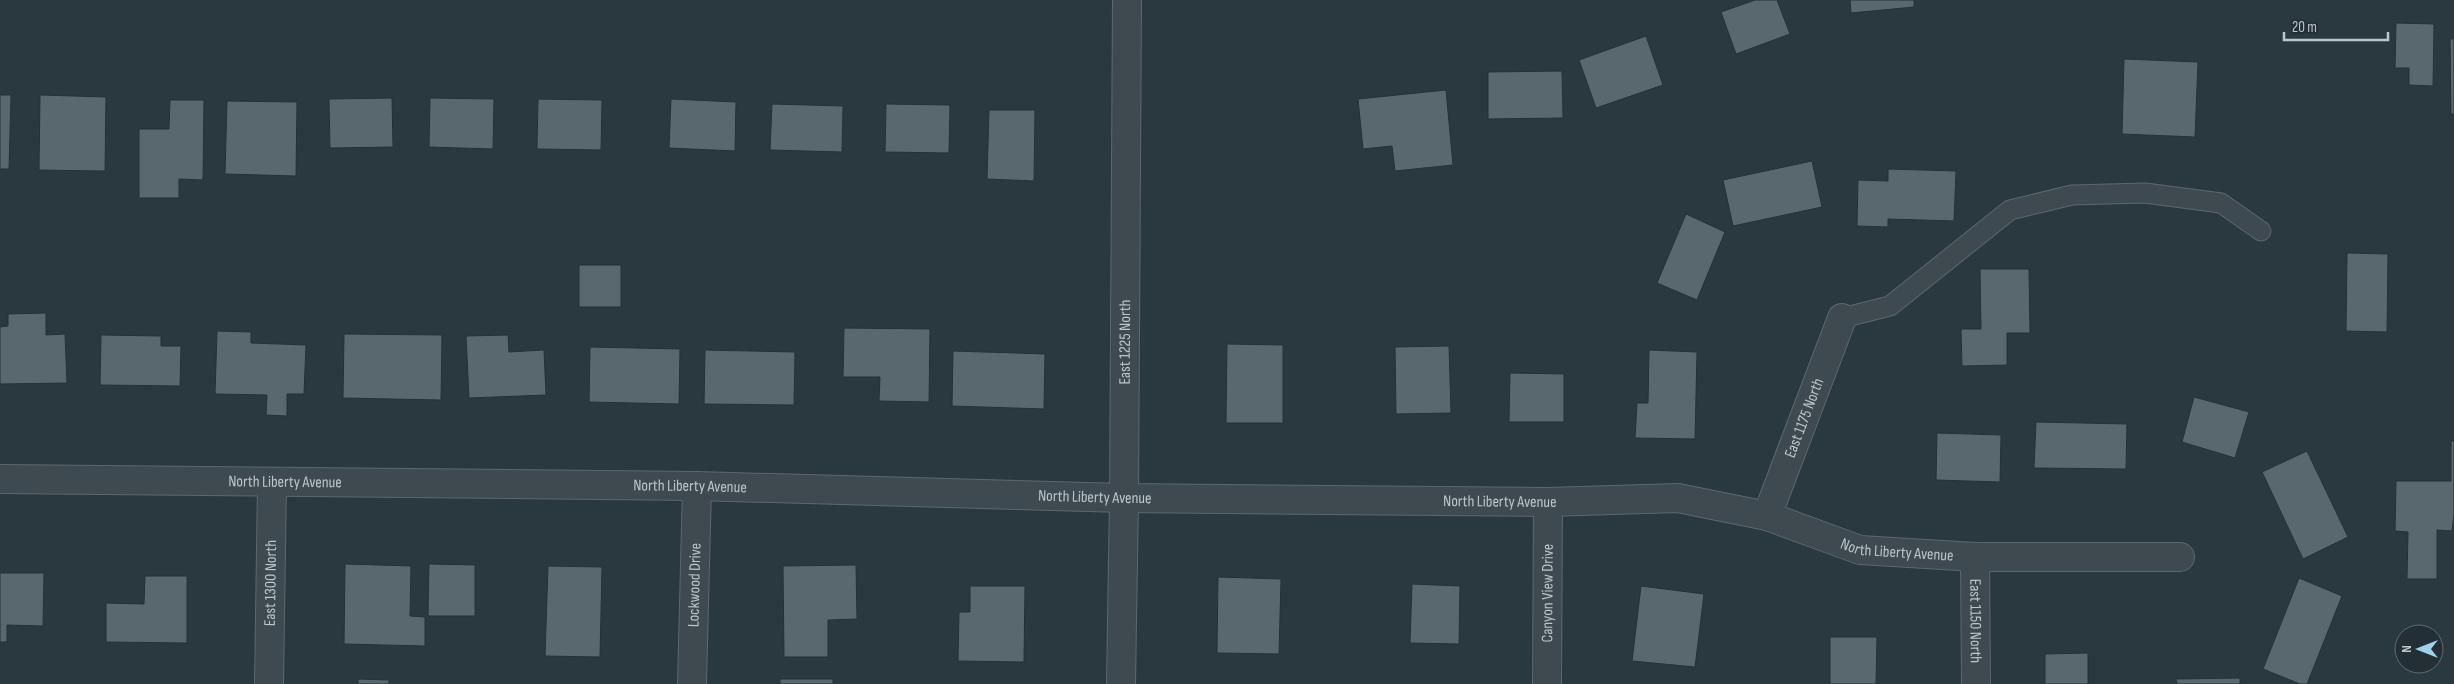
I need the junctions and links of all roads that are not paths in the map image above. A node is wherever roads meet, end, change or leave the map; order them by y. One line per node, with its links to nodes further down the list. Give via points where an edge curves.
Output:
1 (1127, 0): 7 (street, East 1225 North)
2 (2261, 232): 3 (lane, via 2222,203 2145,193 2072,195 2010,210 1890,306)
3 (1842, 318): 9 (street, East 1175 North)
4 (0, 479): 5 (street, North Liberty Avenue)
5 (272, 482): 6 (street, North Liberty Avenue); 12 (street, East 1300 North)
6 (697, 486): 7 (street, North Liberty Avenue); 13 (street, Lockwood Drive)
7 (1124, 498): 8 (street, North Liberty Avenue); 14 (street, East 1225 North)
8 (1548, 502): 9 (street, North Liberty Avenue, via 1678,498); 15 (street, Canyon View Drive)
9 (1767, 516): 10 (street, North Liberty Avenue, via 1860,550)
10 (1976, 557): 11 (street, North Liberty Avenue); 16 (street, East 1150 North)
11 (2180, 557)
12 (269, 684)
13 (692, 684)
14 (1121, 684)
15 (1547, 684)
16 (1976, 684)

